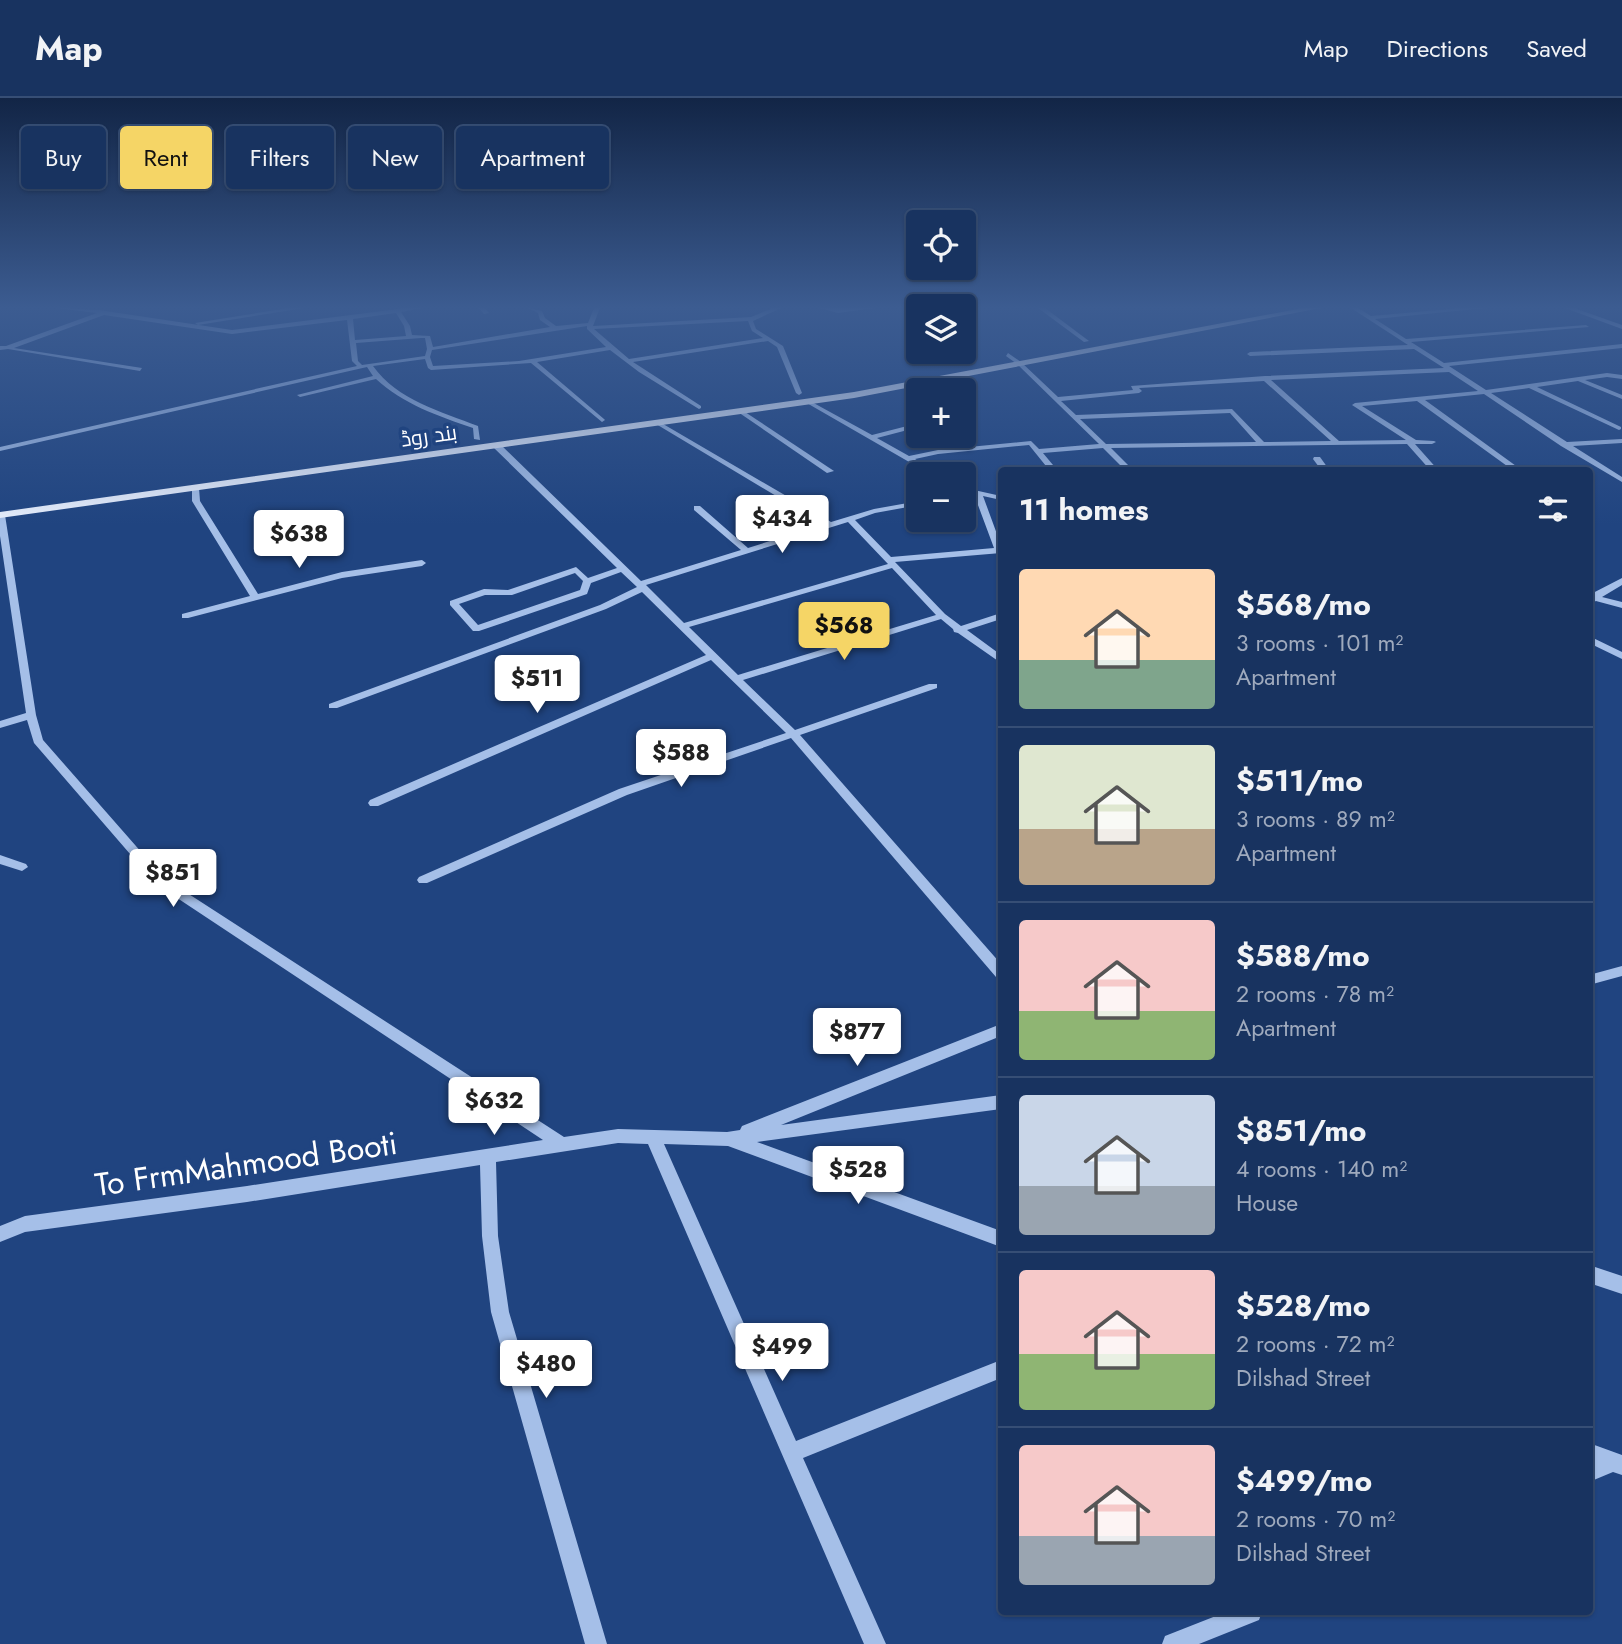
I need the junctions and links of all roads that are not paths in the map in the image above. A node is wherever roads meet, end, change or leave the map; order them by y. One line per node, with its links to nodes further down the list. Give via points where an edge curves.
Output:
1 (303, 380): 40 (street)
2 (363, 380): 18 (street)
3 (381, 380): 31 (street, via 427,409 476,427)
4 (554, 380): 26 (street)
5 (658, 380): 23 (street)
6 (794, 380): 17 (street)
7 (870, 380): 17 (main road, بند روڈ)
8 (926, 380): 22 (main road, بند روڈ)
9 (1037, 380): 20 (street)
10 (1234, 380): 20 (street, via 1133,387 1139,391)
11 (1267, 380): 35 (street)
12 (1466, 380): 16 (street)
13 (1569, 380): 15 (street)
14 (1580, 380): 19 (street)
15 (1531, 386): 16 (street); 29 (street)
16 (1484, 392): 21 (street); 36 (street)
17 (799, 393): 23 (main road, بند روڈ)
18 (300, 395)
19 (1622, 397)
20 (1057, 399): 25 (street)
21 (1419, 399): 33 (street, via 1355,405); 49 (street)
22 (808, 402): 24 (main road, بند روڈ); 30 (street)
23 (699, 407): 26 (main road, بند روڈ)
24 (740, 411): 27 (main road, بند روڈ); 50 (street)
25 (1076, 417): 37 (street, via 1232,411); 39 (street)
26 (602, 421): 31 (main road, بند روڈ)
27 (657, 423): 38 (main road, بند روڈ); 60 (street)
28 (906, 428): 30 (street)
29 (1619, 428)
30 (870, 438): 42 (street)
31 (478, 439): 56 (main road, بند روڈ)
32 (1622, 441): 36 (street)
33 (1411, 442): 34 (street); 35 (street); 48 (street)
34 (1432, 442)
35 (1337, 443): 37 (street)
36 (1564, 443): 51 (street)
37 (1262, 444): 39 (street)
38 (497, 446): 52 (main road, بند روڈ); 66 (street)
39 (1107, 446): 41 (street); 46 (street)
40 (0, 449)
41 (1038, 451): 42 (street, via 1031,443); 45 (street)
42 (907, 459): 44 (street)
43 (1317, 459): 47 (street)
44 (913, 462)
45 (1051, 467)
46 (1126, 467)
47 (1323, 467)
48 (1432, 467)
49 (1513, 467)
50 (830, 471)
51 (1622, 480)
52 (195, 488): 58 (main road, بند روڈ); 70 (street, via 196,501)
53 (978, 494): 54 (street); 61 (street)
54 (998, 497)
55 (906, 504): 59 (street)
56 (0, 507)
57 (697, 508): 63 (street)
58 (0, 514): 86 (street)
59 (850, 519): 60 (street); 65 (street)
60 (830, 525): 63 (street)
61 (998, 545)
62 (998, 550): 65 (street)
63 (747, 551): 69 (street)
64 (422, 563): 70 (street, via 342,575)
65 (891, 563): 75 (street); 77 (street)
66 (624, 568): 67 (street); 69 (street)
67 (587, 581): 67 (street, via 584,592 477,629 453,603 485,592 509,593 576,570)
68 (1622, 581): 71 (street)
69 (642, 585): 77 (street); 85 (street, via 603,607)
70 (256, 597): 74 (street)
71 (1593, 597)
72 (1593, 598): 73 (street)
73 (1622, 605)
74 (185, 616)
75 (942, 616): 78 (street); 83 (street)
76 (998, 616): 78 (street)
77 (684, 626): 80 (street)
78 (957, 629): 82 (street)
79 (1593, 641): 81 (street)
80 (713, 655): 83 (street); 89 (street)
81 (1622, 656)
82 (998, 658)
83 (737, 679): 88 (street)
84 (933, 686): 88 (street)
85 (333, 706)
86 (31, 715): 87 (street); 100 (street, via 38,741 160,881)
87 (0, 725)
88 (793, 734): 92 (street, via 623,792); 93 (street)
89 (373, 803)
90 (0, 859): 91 (street)
91 (22, 867)
92 (423, 880)
93 (998, 970)
94 (1622, 971): 95 (street)
95 (1593, 979)
96 (998, 1031): 99 (street)
97 (998, 1102): 99 (street, To FrmMahmood Booti)
98 (653, 1137): 99 (street, To FrmMahmood Booti); 100 (street, To FrmMahmood Booti, via 618,1136); 107 (street)
99 (727, 1139): 103 (street)
100 (563, 1145): 101 (street, To FrmMahmood Booti)
101 (488, 1157): 102 (street, To FrmMahmood Booti, via 25,1224); 112 (street, via 490,1236 500,1312)
102 (0, 1234)
103 (998, 1238)
104 (1593, 1275): 105 (street)
105 (1622, 1284)
106 (998, 1369): 107 (street)
107 (791, 1453): 113 (street)
108 (1593, 1454): 109 (street)
109 (1618, 1463): 110 (street)
110 (1593, 1471)
111 (1244, 1615): 114 (street)
112 (596, 1644)
113 (875, 1644)
114 (1173, 1644)

